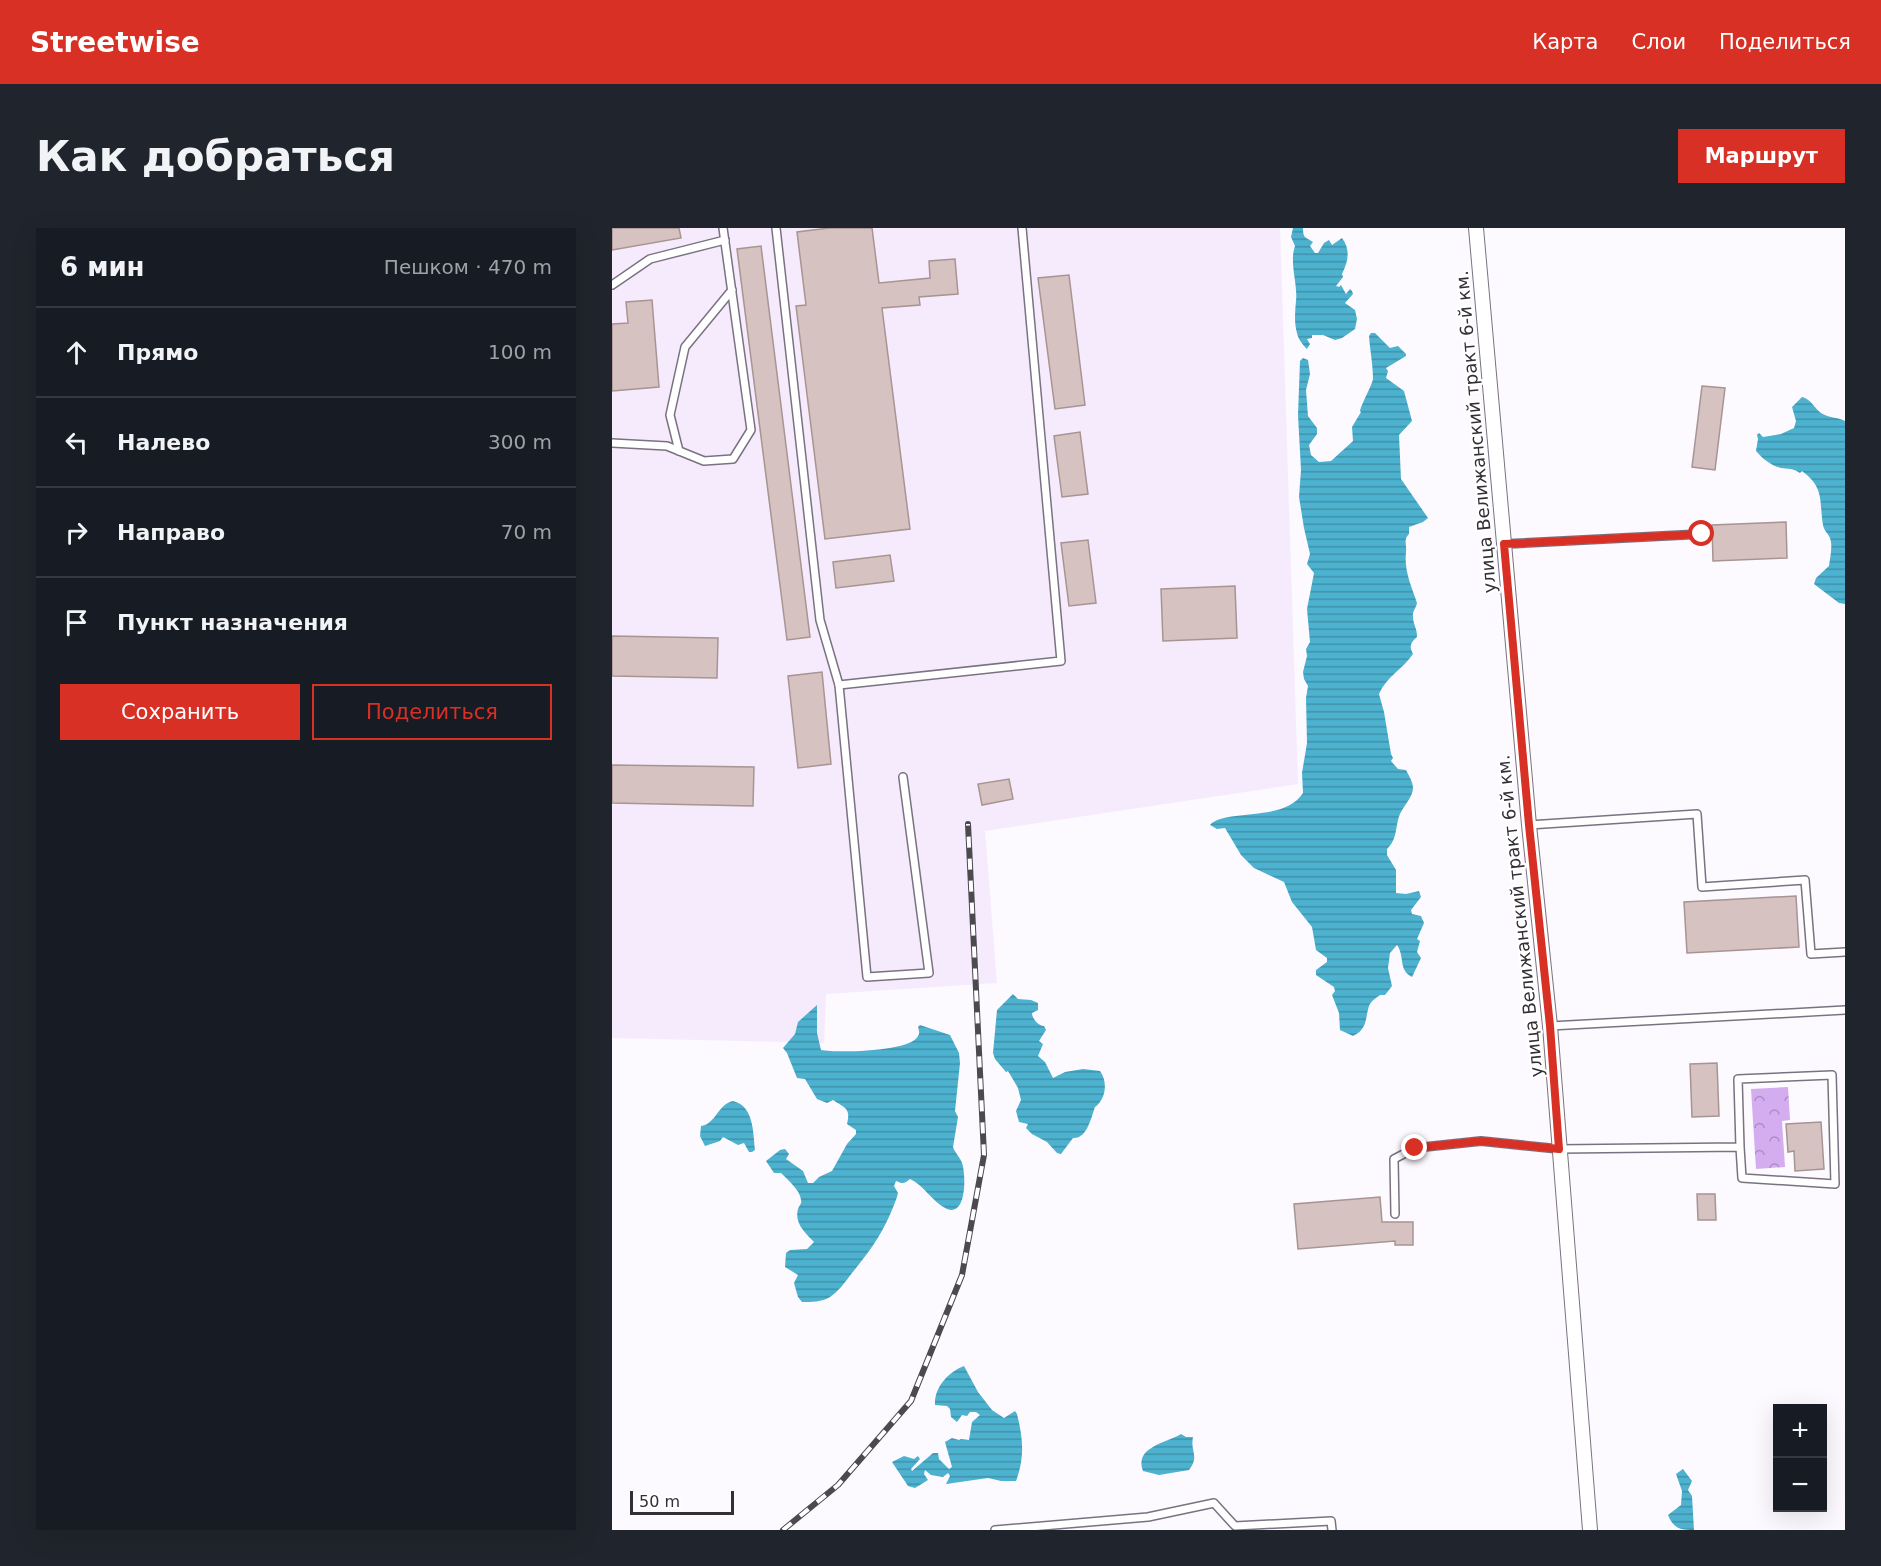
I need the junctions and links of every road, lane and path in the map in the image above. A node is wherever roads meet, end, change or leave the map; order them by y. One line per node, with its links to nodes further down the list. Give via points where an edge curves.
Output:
1 (723, 228): 5 (lane)
2 (776, 228): 12 (lane, via 820,620)
3 (1022, 228): 12 (lane, via 1061,661)
4 (1476, 228): 11 (street, улица Велижанский тракт 6-й км.)
5 (725, 240): 6 (lane, via 650,259); 7 (lane)
6 (612, 285)
7 (732, 290): 9 (lane, via 685,347 670,415); 9 (lane, via 751,430 733,459 704,461)
8 (612, 443): 9 (lane, via 667,446)
9 (679, 451)
10 (1702, 534): 11 (lane)
11 (1504, 544): 14 (street, улица Велижанский тракт 6-й км.)
12 (839, 685): 13 (lane, via 867,977 929,973)
13 (903, 777)
14 (1529, 825): 15 (lane, via 1697,814 1702,887 1805,880 1811,954); 17 (street, улица Велижанский тракт 6-й км.)
15 (1845, 952)
16 (1845, 1010): 17 (lane)
17 (1550, 1026): 19 (street, улица Велижанский тракт 6-й км.)
18 (1740, 1148): 18 (lane, via 1738,1079 1832,1075 1835,1184 1742,1178); 19 (lane)
19 (1559, 1149): 20 (lane, via 1481,1141 1415,1148 1394,1159); 23 (street, улица Велижанский тракт 6-й км.)
20 (1395, 1214)
21 (995, 1530): 22 (lane, via 1148,1517 1214,1503 1235,1526 1331,1521)
22 (1332, 1530)
23 (1590, 1530)

